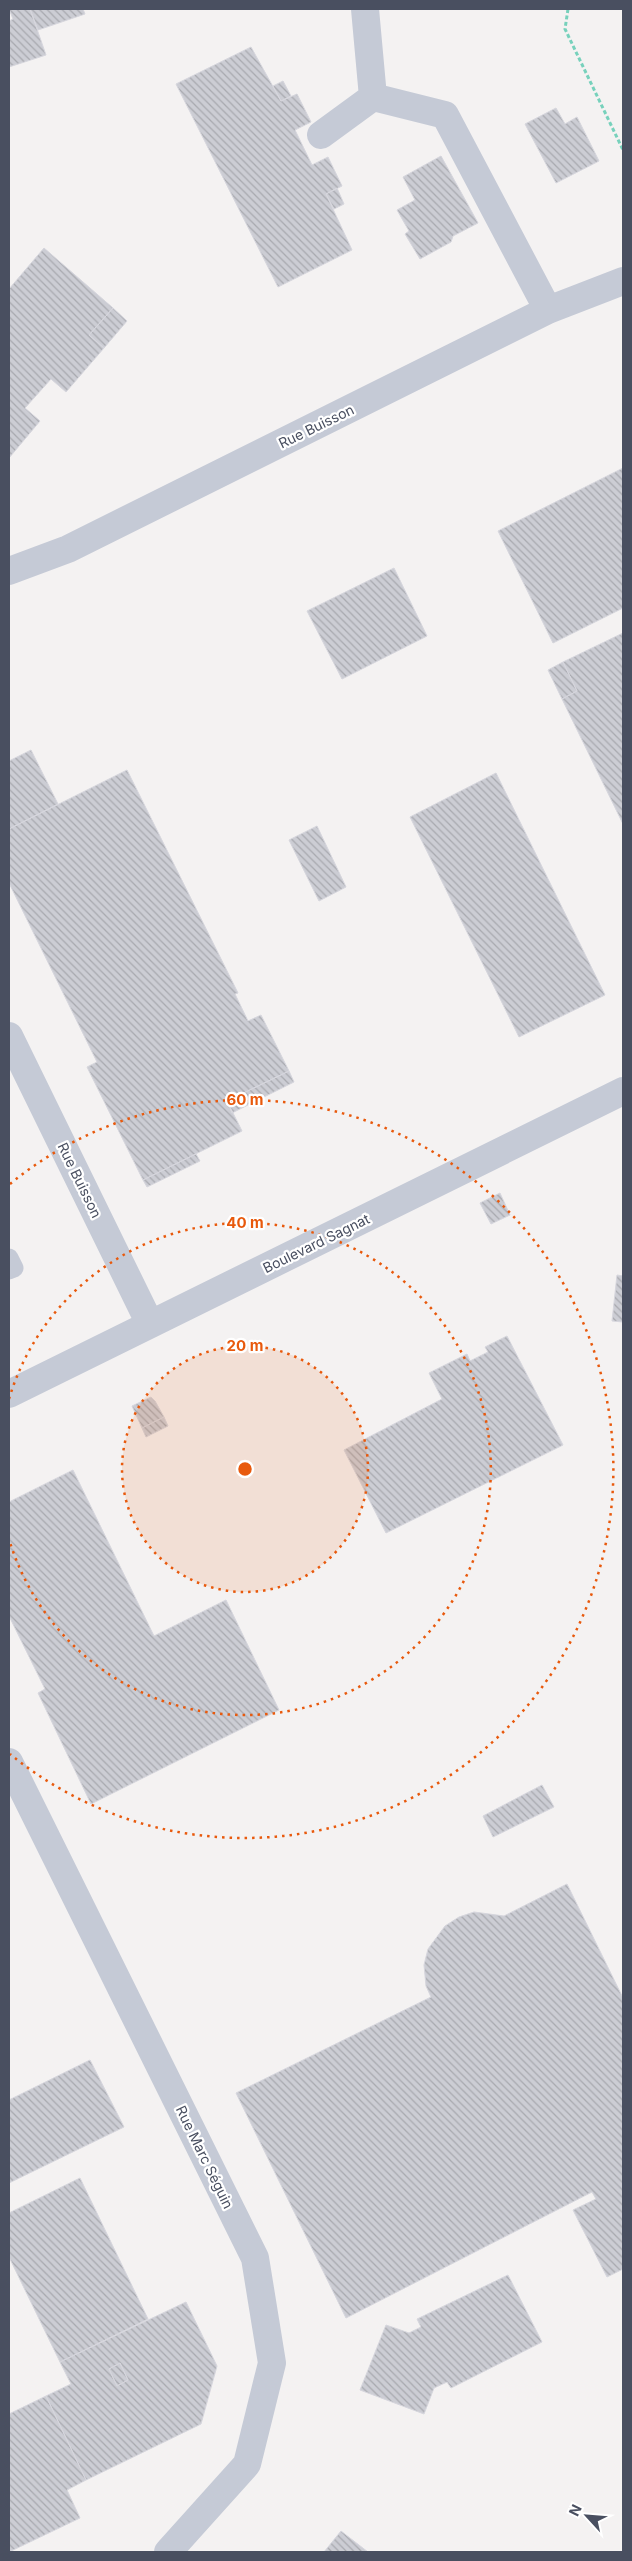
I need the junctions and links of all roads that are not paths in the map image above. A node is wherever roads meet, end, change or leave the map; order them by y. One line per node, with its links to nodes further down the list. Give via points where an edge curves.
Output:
1 (365, 9): 2 (street)
2 (373, 97): 3 (street); 5 (street, via 445,115)
3 (321, 135)
4 (623, 281): 5 (street, Rue Buisson)
5 (548, 310): 6 (street, Rue Buisson, via 68,549)
6 (9, 571)
7 (9, 1036): 11 (street, Rue Buisson)
8 (623, 1091): 11 (street, Boulevard Sagnat)
9 (9, 1258): 10 (lane, via 14,1268)
10 (9, 1270)
11 (150, 1324): 12 (street, Boulevard Sagnat)
12 (9, 1394)
13 (9, 1762): 14 (street, Rue Marc Séguin, via 255,2258 272,2363 246,2464)
14 (168, 2552)

